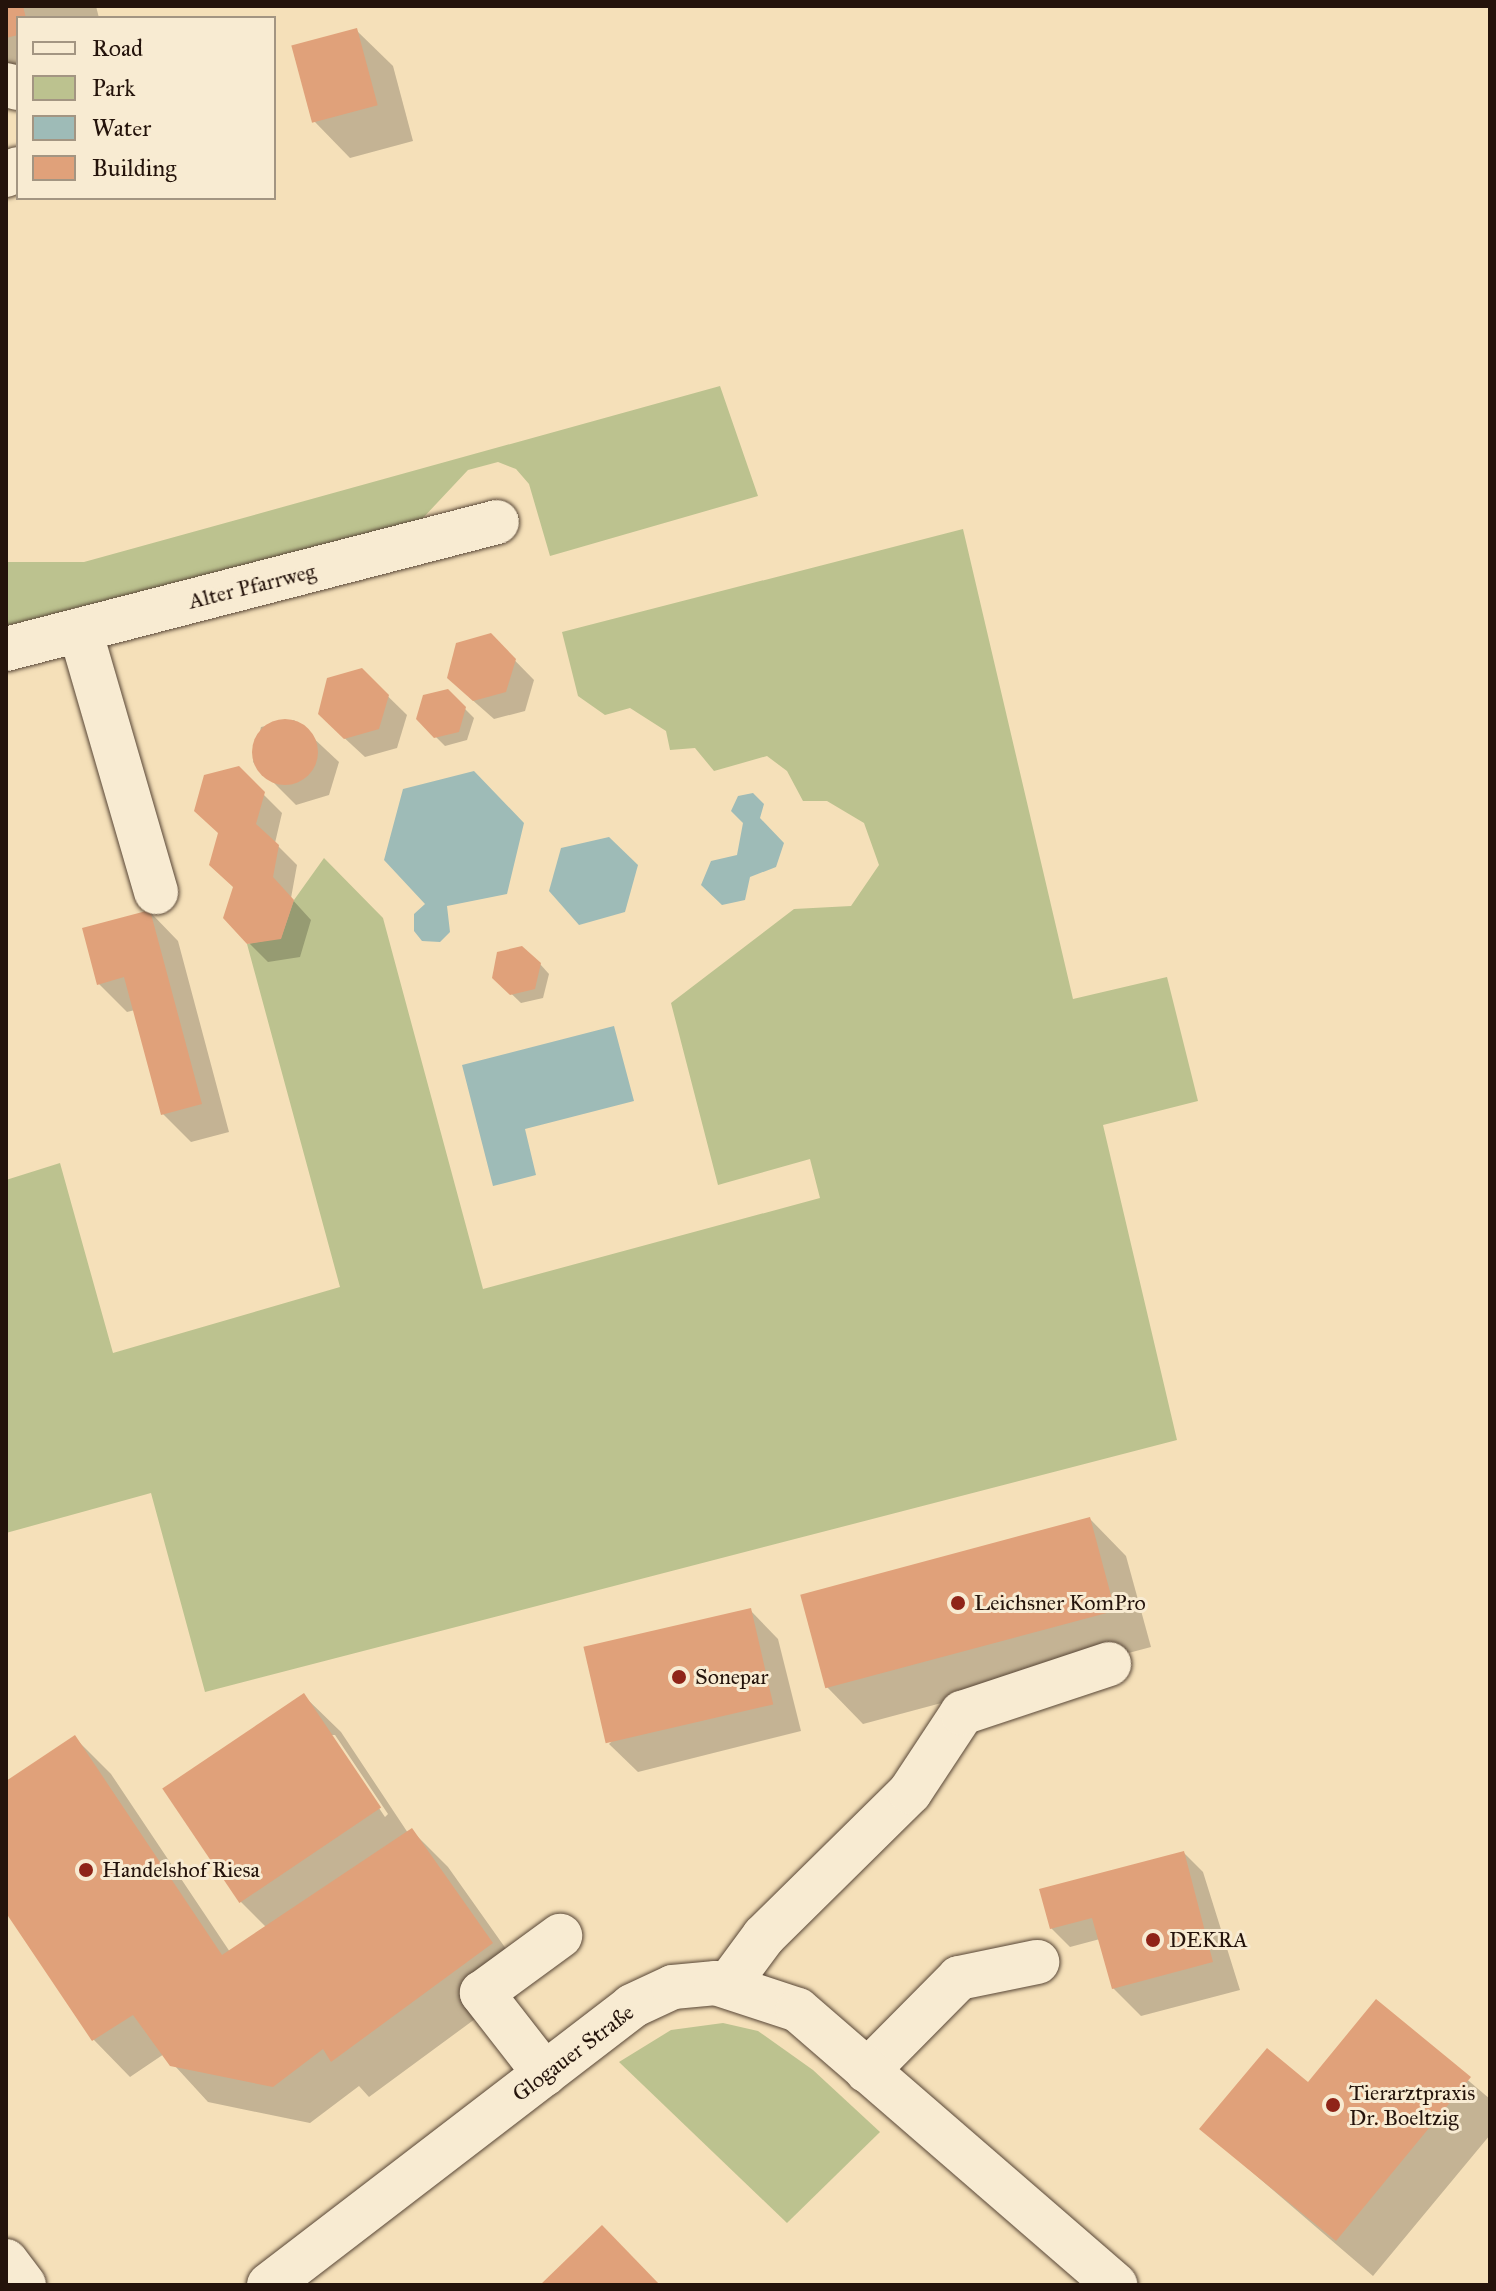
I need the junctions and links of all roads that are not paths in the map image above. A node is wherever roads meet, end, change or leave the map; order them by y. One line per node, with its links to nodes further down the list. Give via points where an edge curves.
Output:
1 (497, 522): 2 (street, Alter Pfarrweg)
2 (80, 630): 3 (street, Alter Pfarrweg); 4 (street)
3 (6, 649)
4 (156, 892)
5 (1109, 1664): 8 (street, via 962,1713 910,1792 764,1936)
6 (560, 1936): 10 (street, via 482,1993)
7 (1037, 1962): 9 (street, via 959,1978)
8 (727, 1986): 9 (street, Glogauer Straße, via 798,2010); 10 (street, Glogauer Straße, via 673,1987 632,2006)
9 (867, 2071): 14 (street, Glogauer Straße)
10 (545, 2074): 13 (street, Glogauer Straße)
11 (6, 2261): 12 (street)
12 (24, 2285)
13 (269, 2285)
14 (1116, 2285)

